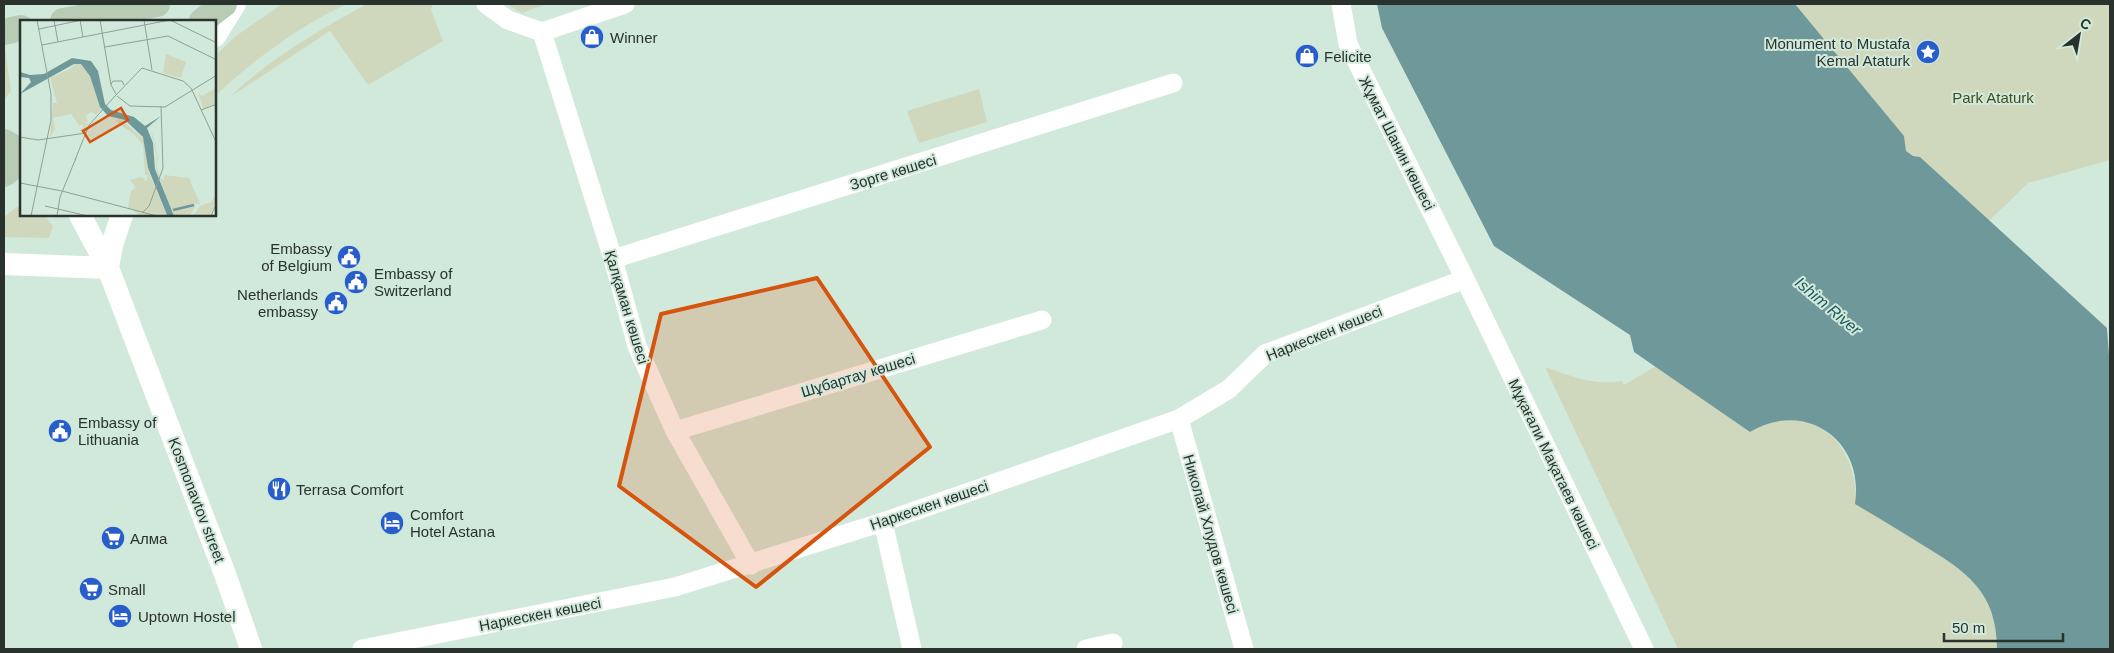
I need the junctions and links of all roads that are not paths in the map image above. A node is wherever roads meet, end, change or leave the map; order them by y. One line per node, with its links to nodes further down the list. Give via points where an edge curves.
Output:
1 (158, 4): 7 (main road)
2 (224, 4): 8 (main road)
3 (235, 4): 12 (street)
4 (486, 4): 11 (street, via 508,20)
5 (625, 4): 11 (street)
6 (1341, 4): 23 (street, Жұмат Шанин көшесі, via 1348,44)
7 (69, 20)
8 (203, 20)
9 (20, 28): 10 (main road)
10 (4, 32)
11 (542, 32): 20 (street, Қалқаман көшесі)
12 (216, 34)
13 (1173, 83): 20 (street, Зорге көшесі)
14 (4, 142): 15 (main road)
15 (20, 151)
16 (20, 162): 17 (main road)
17 (4, 174)
18 (81, 216): 22 (street, Kosmonavtov street)
19 (122, 216): 22 (street)
20 (613, 259): 26 (street, Қалқаман көшесі, via 637,346)
21 (4, 264): 22 (street)
22 (108, 268): 30 (street, Kosmonavtov street, via 226,574)
23 (1465, 279): 25 (street, Наркескен көшесі, via 1265,354 1229,389); 35 (street, Мұқағали Мақатаев көшесі)
24 (1042, 320): 26 (street, Шұбартау көшесі)
25 (1178, 420): 27 (street, Наркескен көшесі); 34 (street, Николай Хлудов көшесі)
26 (675, 431): 28 (street, Қалқаман көшесі)
27 (883, 522): 28 (street, Наркескен көшесі); 32 (street)
28 (751, 565): 31 (street, Наркескен көшесі, via 675,587)
29 (1114, 643): 33 (street)
30 (251, 649)
31 (362, 649)
32 (912, 649)
33 (1086, 649)
34 (1244, 649)
35 (1644, 649)

